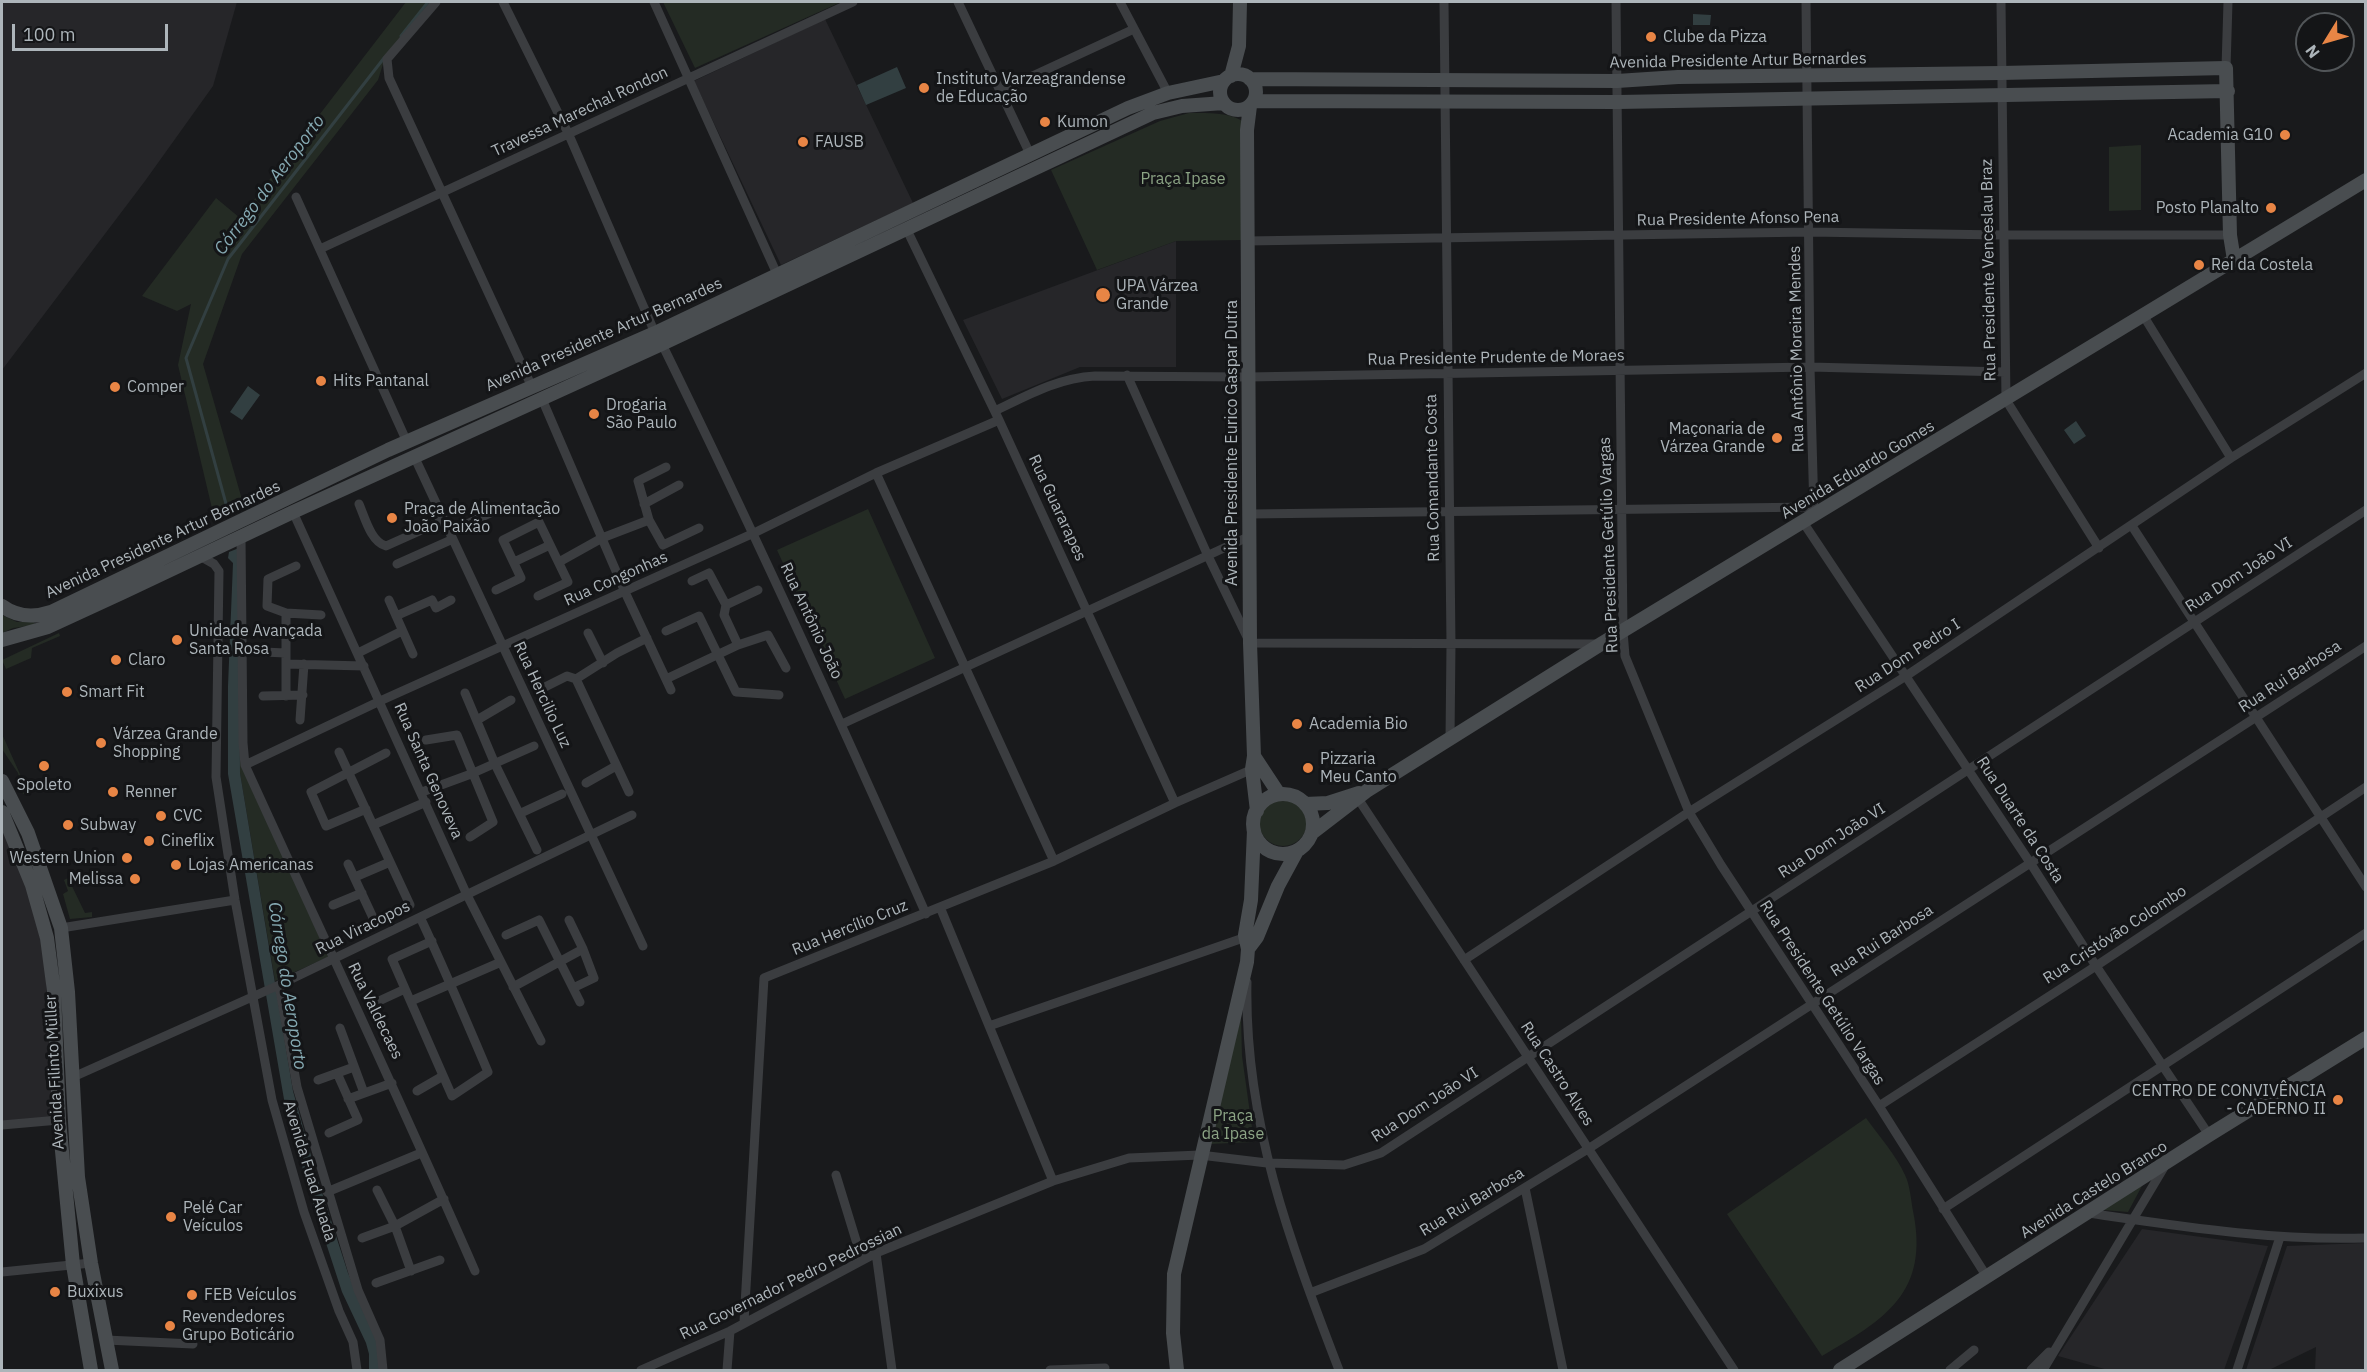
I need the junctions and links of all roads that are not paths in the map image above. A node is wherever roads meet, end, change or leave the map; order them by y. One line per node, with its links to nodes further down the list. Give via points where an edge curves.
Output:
1 (436, 2): 36 (street, via 387,59 387,69)
2 (503, 2): 33 (street, Rua Antônio João)
3 (654, 2): 18 (street)
4 (853, 2): 18 (street, Travessa Marechal Rondon)
5 (958, 2): 23 (street)
6 (1120, 2): 13 (street)
7 (1240, 2): 14 (main road)
8 (1444, 2): 21 (street, Rua Comandante Costa)
9 (1616, 2): 22 (street, Rua Presidente Getúlio Vargas)
10 (1806, 2): 17 (street, Rua Antônio Moreira Mendes)
11 (2001, 2): 16 (street, Rua Presidente Venceslau Braz)
12 (2228, 2): 15 (street)
13 (1134, 29): 23 (street); 25 (street)
14 (1239, 46): 19 (main road); 20 (main road)
15 (2226, 68): 16 (main road, Avenida Presidente Artur Bernardes); 24 (main road)
16 (2001, 73): 17 (main road, Avenida Presidente Artur Bernardes); 26 (street, Rua Presidente Venceslau Braz)
17 (1807, 76): 22 (main road, Avenida Presidente Artur Bernardes); 27 (street, Rua Antônio Moreira Mendes)
18 (688, 77): 33 (street, Travessa Marechal Rondon); 47 (street)
19 (1248, 77): 20 (main road); 21 (main road, Avenida Presidente Artur Bernardes); 30 (main road, via 1256,90)
20 (1228, 78): 25 (main road, Avenida Presidente Artur Bernardes); 31 (main road, via 1220,92)
21 (1446, 81): 22 (main road, Avenida Presidente Artur Bernardes); 28 (street, Rua Comandante Costa)
22 (1617, 81): 29 (street, Rua Presidente Getúlio Vargas)
23 (1000, 91): 34 (street)
24 (2228, 91): 26 (main road); 42 (main road)
25 (1168, 93): 34 (main road, Avenida Presidente Artur Bernardes)
26 (2001, 95): 27 (main road); 41 (street, Rua Presidente Venceslau Braz)
27 (1807, 97): 29 (main road); 39 (street, Rua Antônio Moreira Mendes)
28 (1445, 101): 29 (main road); 30 (main road); 43 (street, Rua Comandante Costa)
29 (1618, 102): 40 (street, Rua Presidente Getúlio Vargas)
30 (1252, 103): 31 (main road, via 1239,110); 32 (main road, Avenida Presidente Eurico Gaspar Dutra)
31 (1229, 106): 32 (main road); 38 (main road, Avenida Presidente Artur Bernardes, via 1182,106 1153,113)
32 (1247, 130): 44 (main road, Avenida Presidente Eurico Gaspar Dutra)
33 (569, 135): 36 (street, Travessa Marechal Rondon); 49 (street, Rua Antônio João)
34 (1030, 154): 47 (main road, Avenida Presidente Artur Bernardes)
35 (2365, 180): 46 (main road, Avenida Eduardo Gomes)
36 (442, 193): 45 (street, Travessa Marechal Rondon); 57 (street)
37 (296, 197): 45 (street)
38 (906, 228): 49 (main road, Avenida Presidente Artur Bernardes); 60 (street, Rua Guararapes)
39 (1809, 232): 40 (street, Rua Presidente Afonso Pena); 41 (street, Rua Presidente Afonso Pena); 50 (street, Rua Antônio Moreira Mendes)
40 (1619, 235): 43 (street, Rua Presidente Afonso Pena); 51 (street, Rua Presidente Getúlio Vargas)
41 (2002, 235): 42 (street, Rua Presidente Afonso Pena); 53 (street, Rua Presidente Venceslau Braz)
42 (2230, 235): 46 (main road)
43 (1447, 238): 44 (street, Rua Presidente Afonso Pena); 52 (street, Rua Comandante Costa)
44 (1247, 241): 56 (main road, Avenida Presidente Eurico Gaspar Dutra)
45 (320, 249): 61 (street)
46 (2234, 260): 48 (main road, Avenida Eduardo Gomes)
47 (777, 274): 49 (main road, Avenida Presidente Artur Bernardes)
48 (2143, 315): 59 (main road, Avenida Eduardo Gomes); 63 (street)
49 (658, 338): 57 (main road, Avenida Presidente Artur Bernardes); 58 (main road, Avenida Presidente Artur Bernardes); 80 (street, Rua Antônio João)
50 (1810, 368): 51 (street, Rua Presidente Prudente de Moraes); 53 (street, Rua Presidente Prudente de Moraes); 75 (street, Rua Antônio Moreira Mendes)
51 (1620, 370): 52 (street, Rua Presidente Prudente de Moraes); 70 (street, Rua Presidente Getúlio Vargas)
52 (1447, 372): 56 (street, Rua Presidente Prudente de Moraes); 73 (street, Rua Comandante Costa)
53 (2005, 372): 59 (street, Rua Presidente Venceslau Braz)
54 (2366, 373): 63 (street, Rua Dom Pedro I)
55 (1127, 375): 56 (street, Rua Presidente Prudente de Moraes); 60 (street, Rua Presidente Prudente de Moraes, via 1067,379); 88 (street)
56 (1248, 377): 74 (main road, Avenida Presidente Eurico Gaspar Dutra)
57 (532, 387): 61 (main road, Avenida Presidente Artur Bernardes)
58 (542, 399): 62 (main road, Avenida Presidente Artur Bernardes); 84 (street)
59 (2006, 400): 75 (main road, Avenida Eduardo Gomes); 86 (street, Rua Presidente Venceslau Braz)
60 (997, 416): 65 (street, Rua Congonhas); 102 (street, Rua Guararapes)
61 (407, 442): 101 (main road, Avenida Presidente Artur Bernardes, via 51,612 27,617)
62 (414, 456): 72 (main road, Avenida Presidente Artur Bernardes); 76 (street, Rua Hercilio Luz)
63 (2231, 458): 78 (street, Rua Dom Pedro I)
64 (666, 467): 68 (street, via 638,480)
65 (876, 473): 80 (street, Rua Congonhas); 129 (street)
66 (679, 485): 68 (street)
67 (358, 504): 76 (street, via 375,539 386,546)
68 (644, 504): 77 (street)
69 (503, 507): 82 (street)
70 (1622, 510): 73 (street); 75 (street); 109 (street, Rua Presidente Getúlio Vargas)
71 (2366, 510): 106 (street, Rua Dom João VI)
72 (293, 512): 81 (main road, Avenida Presidente Artur Bernardes); 121 (street, Rua Santa Genoveva)
73 (1448, 512): 74 (street); 114 (street, Rua Comandante Costa)
74 (1250, 514): 83 (main road, Avenida Presidente Eurico Gaspar Dutra)
75 (1810, 515): 109 (main road, Avenida Eduardo Gomes); 130 (street, Rua Duarte da Costa)
76 (444, 520): 82 (street, Rua Hercilio Luz)
77 (649, 520): 79 (street, via 663,545); 84 (street)
78 (2132, 526): 86 (street, Rua Dom Pedro I); 106 (street)
79 (699, 528)
80 (754, 533): 96 (street, Rua Congonhas); 145 (street, Rua Antônio João)
81 (241, 536): 87 (main road, Avenida Presidente Artur Bernardes); 153 (street)
82 (451, 536): 91 (street); 118 (street, Rua Hercilio Luz)
83 (1250, 536): 88 (street); 113 (main road, Avenida Presidente Eurico Gaspar Dutra)
84 (602, 538): 90 (street); 96 (street)
85 (550, 544): 89 (street); 89 (street, via 539,522 521,531 503,540); 90 (street)
86 (2099, 548): 130 (street, Rua Dom Pedro I)
87 (200, 556): 112 (main road, Avenida Presidente Artur Bernardes, via 48,627); 191 (street, Avenida Fuad Auada, via 219,571 216,777)
88 (1208, 556): 102 (street); 113 (street)
89 (514, 562): 94 (street, via 521,578)
90 (559, 562): 97 (street, via 568,582)
91 (397, 564)
92 (296, 566): 103 (street, via 268,579 267,606)
93 (692, 581): 100 (street, via 709,573)
94 (496, 590)
95 (758, 590): 100 (street)
96 (625, 592): 111 (street); 118 (street, Rua Congonhas)
97 (538, 596)
98 (389, 600): 105 (street)
99 (451, 600): 105 (street, via 436,608 432,600)
100 (726, 605): 116 (street, via 724,615)
101 (2, 606)
102 (1088, 611): 129 (street); 167 (street, Rua Guararapes)
103 (286, 614): 104 (street); 120 (street)
104 (321, 615)
105 (396, 616): 108 (street)
106 (2194, 622): 142 (street); 155 (street, Rua Dom João VI)
107 (666, 631): 123 (street, via 699,616)
108 (402, 632): 121 (street); 122 (street)
109 (1623, 632): 115 (main road, Avenida Eduardo Gomes); 172 (street, Rua Presidente Getúlio Vargas, via 1625,656)
110 (588, 633): 124 (street)
111 (647, 638): 124 (street); 132 (street)
112 (2, 640)
113 (1250, 643): 114 (street); 152 (main road, Avenida Presidente Eurico Gaspar Dutra)
114 (1451, 644): 115 (street); 146 (street, Rua Comandante Costa)
115 (1602, 644): 146 (main road, Avenida Eduardo Gomes)
116 (738, 645): 123 (street); 128 (street, via 768,635)
117 (2366, 646): 142 (street, Rua Rui Barbosa)
118 (503, 648): 141 (street, Rua Congonhas); 180 (street, Rua Hercilio Luz)
119 (264, 652): 120 (street)
120 (285, 652): 125 (street)
121 (358, 653): 127 (street, Rua Santa Genoveva)
122 (413, 654)
123 (718, 654): 132 (street); 137 (street, via 736,692)
124 (603, 663): 131 (street)
125 (286, 664): 126 (street); 139 (street)
126 (304, 664): 127 (street); 136 (street)
127 (364, 666): 141 (street, Rua Santa Genoveva)
128 (786, 668)
129 (965, 668): 145 (street); 183 (street)
130 (1906, 676): 155 (street, Rua Duarte da Costa); 172 (street, Rua Dom Pedro I)
131 (576, 679): 133 (street, via 567,676); 154 (street)
132 (666, 679): 134 (street)
133 (541, 689)
134 (671, 690)
135 (465, 693): 144 (street)
136 (303, 695): 139 (street); 143 (street)
137 (779, 695)
138 (263, 696): 139 (street)
139 (286, 696)
140 (511, 700): 144 (street)
141 (380, 701): 153 (street, Rua Congonhas); 161 (street, Rua Santa Genoveva)
142 (2256, 717): 175 (street); 186 (street, Rua Rui Barbosa)
143 (300, 720)
144 (477, 720): 151 (street)
145 (842, 724): 195 (street, Rua Antônio João)
146 (1450, 739): 165 (main road, Avenida Eduardo Gomes)
147 (426, 740): 157 (street, via 457,735)
148 (534, 746): 151 (street)
149 (339, 752): 156 (street)
150 (386, 753): 156 (street)
151 (495, 764): 157 (street); 173 (street)
152 (1255, 764): 164 (main road); 167 (street, Rua Hercílio Cruz); 170 (main road, Avenida Presidente Eurico Gaspar Dutra)
153 (245, 765): 205 (street, Rua Valdecaes)
154 (616, 766): 159 (street); 162 (street)
155 (1969, 769): 186 (street, Rua Duarte da Costa); 194 (street, Rua Dom João VI)
156 (349, 773): 169 (street); 169 (street, via 311,792 326,826)
157 (471, 774): 161 (street); 179 (street, via 493,822)
158 (2, 781): 198 (main road, Avenida Filinto Müller, via 28,832)
159 (586, 783)
160 (2366, 787): 175 (street, Rua Cristóvão Colombo)
161 (422, 792): 166 (street, Rua Santa Genoveva)
162 (629, 792)
163 (562, 794): 173 (street)
164 (1279, 794): 168 (main road, via 1298,798); 170 (main road)
165 (1360, 794): 168 (main road, via 1328,803); 178 (main road, Avenida Eduardo Gomes); 206 (street, Rua Castro Alves)
166 (426, 802): 176 (street); 190 (street, Rua Santa Genoveva)
167 (1175, 802): 183 (street, Rua Hercílio Cruz)
168 (1305, 804): 178 (main road, via 1312,818)
169 (366, 809): 176 (street)
170 (1257, 810): 177 (main road)
171 (2, 812): 236 (main road, Avenida Filinto Müller, via 32,885 47,938 54,991)
172 (1689, 812): 194 (street, Rua Presidente Getúlio Vargas); 206 (street, Rua Dom Pedro I)
173 (521, 813): 181 (street)
174 (632, 815): 180 (street, Rua Viracopos)
175 (2320, 817): 188 (street); 209 (street, Rua Cristóvão Colombo)
176 (373, 825): 184 (street)
177 (1254, 830): 182 (main road, via 1267,849 1282,854); 203 (main road)
178 (1312, 833): 182 (main road)
179 (470, 837)
180 (590, 837): 190 (street, Rua Viracopos); 202 (street, Rua Hercilio Luz)
181 (537, 850)
182 (1297, 851): 203 (main road)
183 (1054, 861): 193 (street, Rua Hercílio Cruz)
184 (390, 862): 187 (street); 189 (street, via 410,905 375,922)
185 (348, 864): 187 (street)
186 (2031, 864): 209 (street, Rua Duarte da Costa); 219 (street, Rua Rui Barbosa)
187 (355, 877): 189 (street)
188 (2366, 887)
189 (362, 893): 192 (street)
190 (467, 895): 196 (street, Rua Viracopos); 207 (street, Rua Santa Genoveva)
191 (234, 900): 198 (street); 215 (street, Avenida Fuad Auada)
192 (333, 905)
193 (940, 907): 195 (street, Rua Hercílio Cruz); 220 (street)
194 (1751, 912): 219 (street, Rua Presidente Getúlio Vargas); 224 (street, Rua Dom João VI)
195 (926, 914): 269 (street, Rua Hercílio Cruz, via 764,978)
196 (420, 917): 201 (street); 205 (street, Rua Viracopos)
197 (569, 920): 204 (street)
198 (61, 928): 229 (main road, Avenida Filinto Müller)
199 (2366, 933): 225 (street)
200 (506, 935): 208 (street, via 539,920)
201 (432, 941): 210 (street); 214 (street, via 392,959)
202 (643, 946)
203 (1249, 946): 220 (street); 242 (main road); 243 (street, via 1247,1032 1254,1101)
204 (584, 949): 208 (street); 213 (street, via 594,978)
205 (333, 959): 211 (street, Rua Viracopos); 231 (street, Rua Valdecaes)
206 (1464, 960): 224 (street, Rua Castro Alves)
207 (501, 962): 210 (street); 212 (street, Rua Santa Genoveva)
208 (559, 963): 212 (street); 213 (street)
209 (2096, 966): 225 (street, Rua Duarte da Costa); 235 (street, Rua Cristóvão Colombo)
210 (450, 984): 216 (street); 228 (street, via 488,1072 452,1096)
211 (279, 985): 215 (street, Rua Viracopos); 249 (street, Avenida Fuad Auada, via 297,1087)
212 (513, 987): 223 (street, Rua Santa Genoveva)
213 (573, 988): 218 (street)
214 (405, 989): 216 (street); 217 (street)
215 (252, 997): 229 (street, Rua Viracopos); 278 (street, Avenida Fuad Auada, via 272,1100 304,1212 353,1342)
216 (411, 1000): 228 (street)
217 (380, 1001)
218 (580, 1002)
219 (1811, 1005): 235 (street, Rua Presidente Getúlio Vargas); 240 (street, Rua Rui Barbosa)
220 (989, 1026): 246 (street)
221 (340, 1028): 226 (street)
222 (2366, 1038): 239 (main road, Avenida Castelo Branco)
223 (541, 1041)
224 (1527, 1057): 240 (street, Rua Castro Alves); 243 (street, Rua Dom João VI, via 1381,1153 1344,1165)
225 (2162, 1065): 239 (street, Rua Duarte da Costa); 251 (street)
226 (354, 1067): 227 (street); 233 (street)
227 (337, 1073): 230 (street); 234 (street)
228 (443, 1076): 232 (street)
229 (71, 1078): 261 (main road, Avenida Filinto Müller, via 78,1177)
230 (318, 1080)
231 (392, 1083): 233 (street); 241 (street, Rua Valdecaes)
232 (417, 1091)
233 (364, 1094): 234 (street)
234 (348, 1099): 238 (street, via 358,1120)
235 (1880, 1106): 251 (street, Rua Presidente Getúlio Vargas)
236 (59, 1120): 237 (street); 262 (main road, Avenida Filinto Müller)
237 (2, 1125)
238 (329, 1133)
239 (2209, 1135): 244 (main road, Avenida Castelo Branco)
240 (1588, 1149): 247 (street, Rua Rui Barbosa); 287 (street, Rua Castro Alves)
241 (421, 1153): 249 (street); 250 (street, Rua Valdecaes)
242 (1200, 1155): 243 (street, Rua Governador Pedro Pedrossian); 246 (street, Rua Governador Pedro Pedrossian, via 1129,1158); 284 (main road, via 1174,1274)
243 (1268, 1163): 268 (street)
244 (2167, 1164): 252 (main road, Avenida Castelo Branco); 253 (street)
245 (836, 1175): 260 (street)
246 (1053, 1181): 258 (street, Rua Governador Pedro Pedrossian)
247 (1525, 1188): 268 (street, Rua Rui Barbosa, via 1424,1249); 286 (street)
248 (377, 1190): 254 (street)
249 (327, 1192): 279 (street, Avenida Fuad Auada, via 358,1290 380,1340)
250 (444, 1199): 254 (street); 264 (street, Rua Valdecaes)
251 (1943, 1209): 266 (street, Rua Presidente Getúlio Vargas)
252 (2088, 1214): 253 (street); 266 (main road, Avenida Castelo Branco)
253 (2134, 1220): 255 (street); 272 (street)
254 (395, 1227): 256 (street); 263 (street)
255 (2280, 1237): 257 (street); 292 (street)
256 (362, 1238)
257 (2366, 1238)
258 (876, 1252): 260 (street, Rua Governador Pedro Pedrossian); 282 (street)
259 (440, 1260): 263 (street)
260 (862, 1260): 269 (street, Rua Governador Pedro Pedrossian)
261 (90, 1263): 262 (street); 271 (main road, Avenida Filinto Müller)
262 (73, 1265): 265 (street); 276 (main road, Avenida Filinto Müller)
263 (411, 1271): 267 (street)
264 (476, 1271)
265 (2, 1272)
266 (1987, 1277): 288 (main road, Avenida Castelo Branco)
267 (376, 1283)
268 (1310, 1293): 285 (street)
269 (744, 1322): 270 (street, Rua Governador Pedro Pedrossian)
270 (730, 1331): 280 (street, Rua Governador Pedro Pedrossian); 281 (street)
271 (106, 1340): 273 (street); 277 (main road, Avenida Filinto Müller)
272 (2059, 1342): 290 (street); 291 (street)
273 (193, 1344)
274 (1974, 1350): 289 (street)
275 (1105, 1368): 283 (street)
276 (91, 1371)
277 (112, 1371)
278 (357, 1371)
279 (383, 1371)
280 (641, 1371)
281 (727, 1371)
282 (892, 1371)
283 (1050, 1371)
284 (1177, 1371)
285 (1339, 1371)
286 (1563, 1371)
287 (1734, 1371)
288 (1840, 1371)
289 (1950, 1371)
290 (2031, 1371)
291 (2043, 1371)
292 (2237, 1371)

